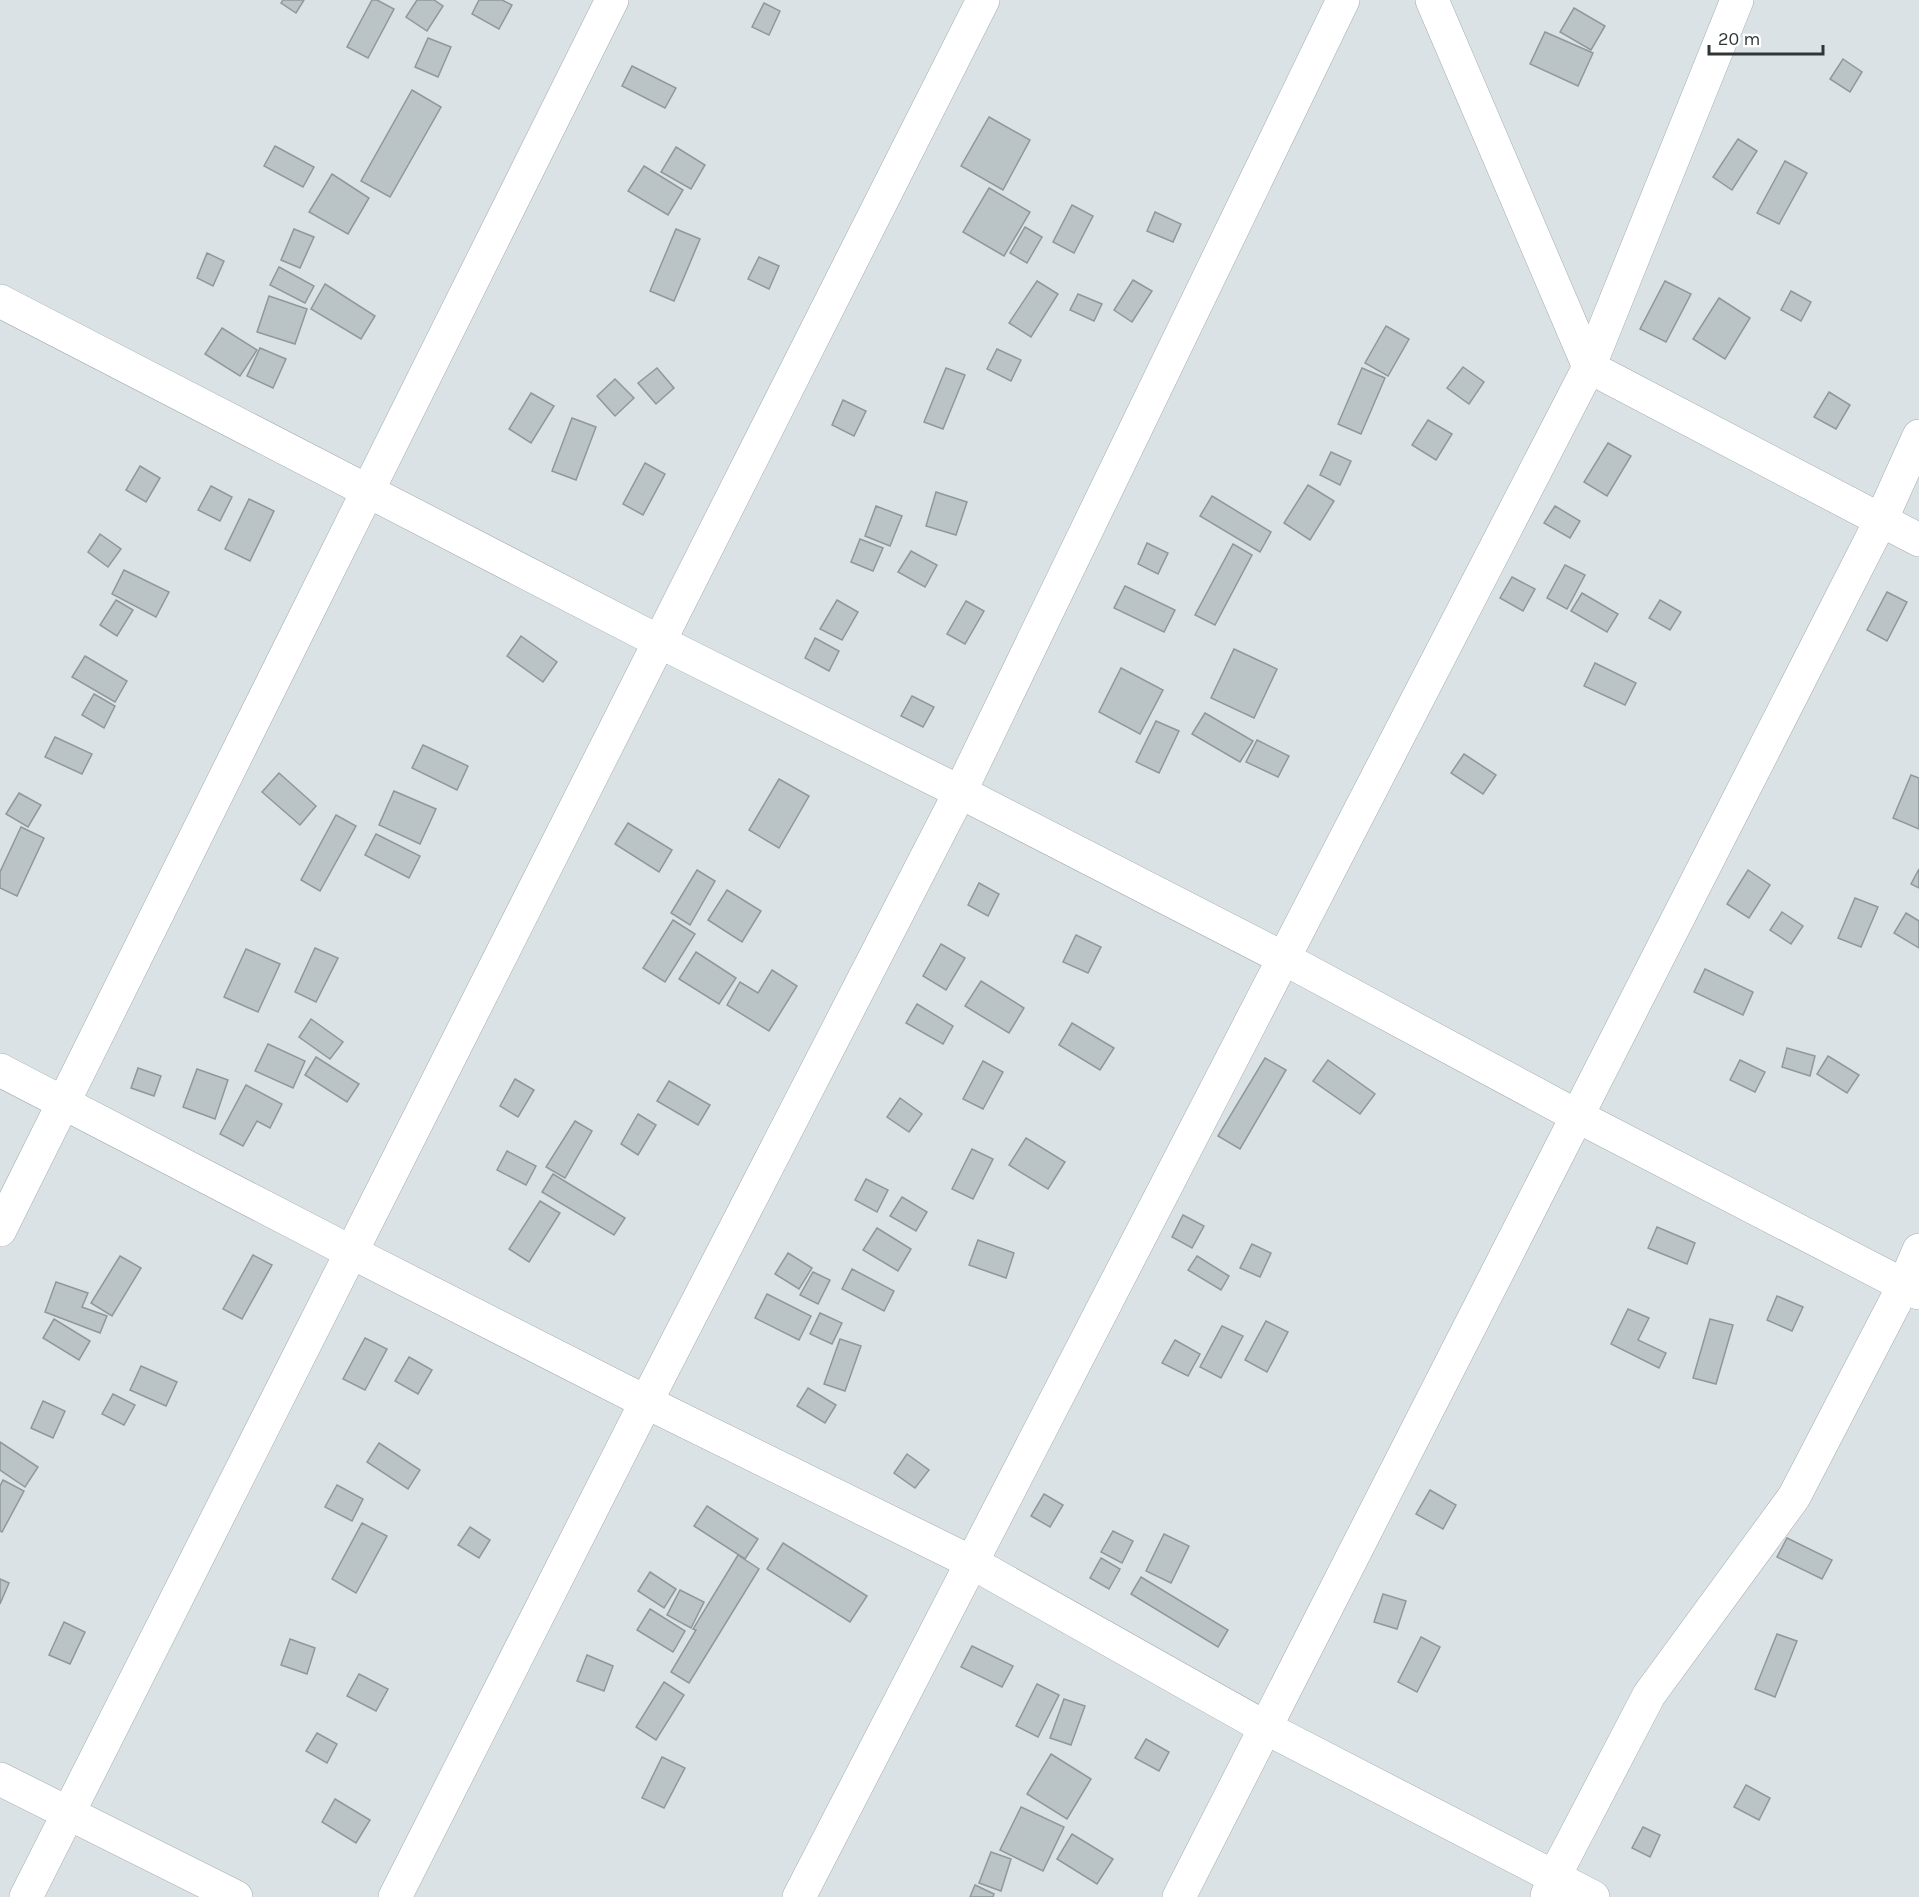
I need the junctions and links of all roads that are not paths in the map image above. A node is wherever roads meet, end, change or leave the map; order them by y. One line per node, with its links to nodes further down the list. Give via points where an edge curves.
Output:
1 (612, 0): 9 (street)
2 (983, 0): 12 (street)
3 (1343, 0): 13 (street)
4 (1432, 0): 7 (street)
5 (1737, 0): 7 (street)
6 (0, 302): 9 (street)
7 (1589, 367): 10 (street); 14 (street)
8 (1919, 436): 10 (street)
9 (368, 491): 12 (street); 16 (street)
10 (1881, 520): 11 (street); 17 (street)
11 (1919, 540)
12 (660, 642): 13 (street); 20 (street)
13 (960, 792): 14 (street); 22 (street)
14 (1284, 959): 17 (street); 23 (street)
15 (0, 1070): 16 (street)
16 (63, 1103): 18 (street); 20 (street)
17 (1577, 1116): 21 (street); 24 (street)
18 (0, 1230)
19 (1919, 1250): 21 (street)
20 (351, 1252): 22 (street); 26 (street)
21 (1911, 1289): 27 (street, via 1794,1497 1649,1695)
22 (645, 1402): 23 (street); 30 (street)
23 (971, 1562): 24 (street); 31 (street)
24 (1266, 1728): 27 (street); 32 (street)
25 (0, 1779): 26 (street)
26 (68, 1813): 28 (street); 29 (street)
27 (1550, 1887): 33 (street)
28 (26, 1897)
29 (236, 1897)
30 (395, 1897)
31 (799, 1897)
32 (1179, 1897)
33 (1593, 1897)

